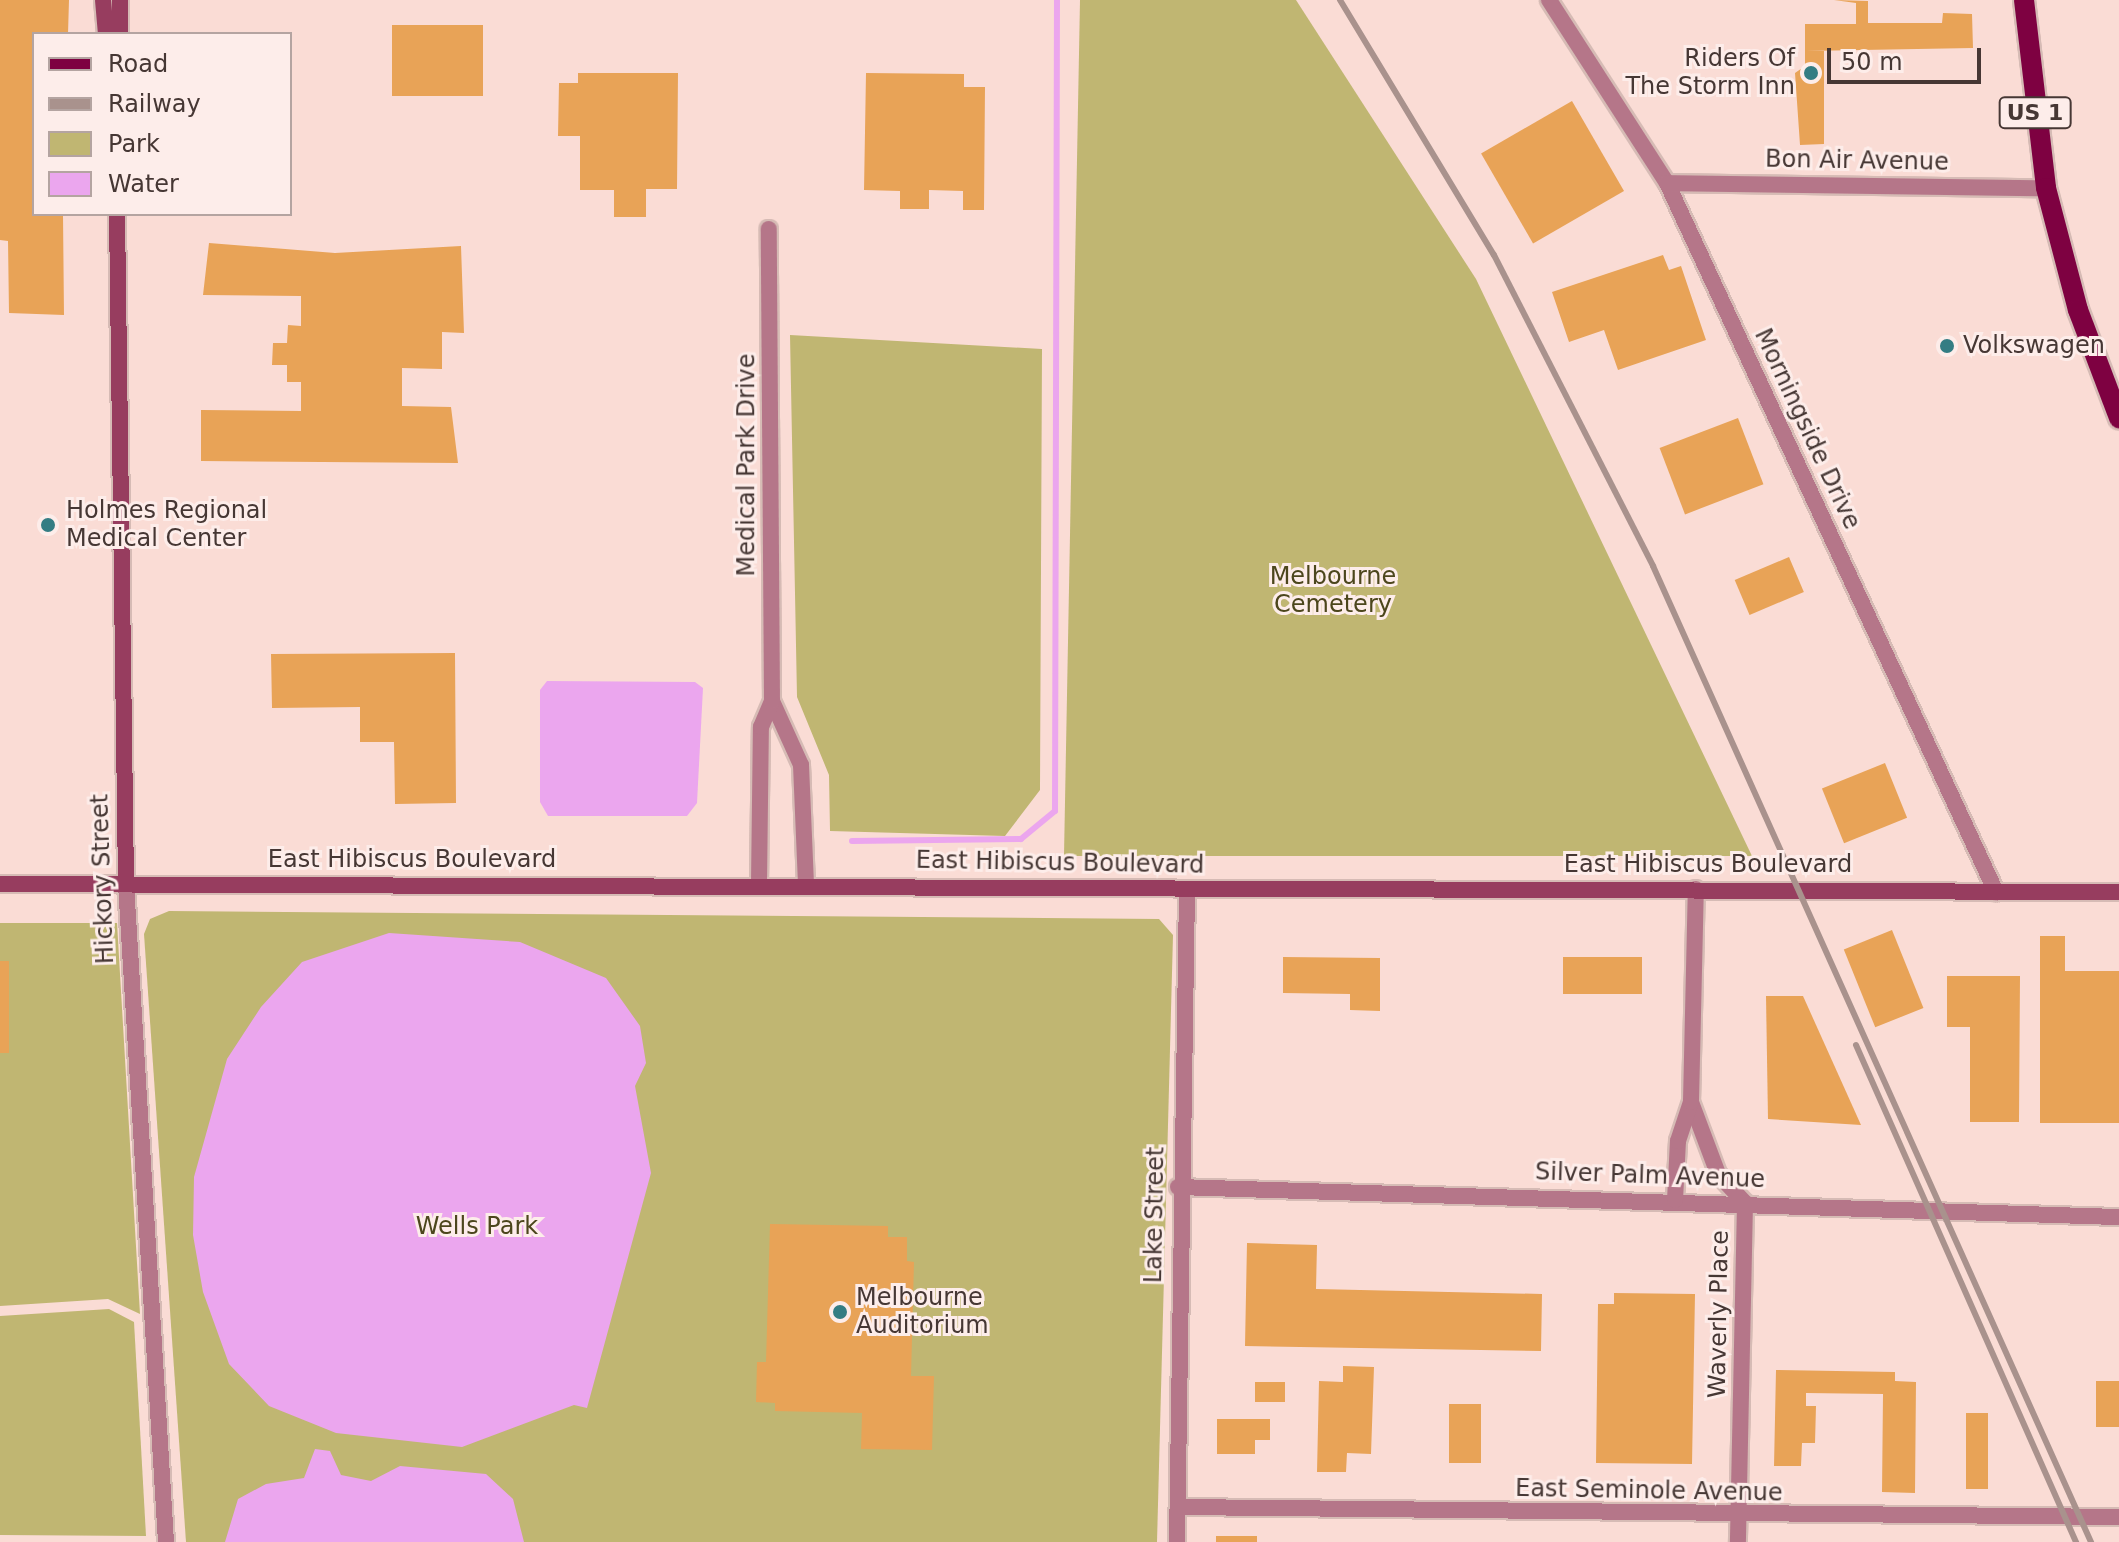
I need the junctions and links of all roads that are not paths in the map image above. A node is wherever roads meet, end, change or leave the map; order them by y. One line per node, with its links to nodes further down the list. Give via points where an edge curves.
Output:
1 (103, 0): 5 (street)
2 (120, 0): 6 (street)
3 (1549, 0): 7 (street, Morningside Drive)
4 (2024, 0): 8 (main road, US 1)
5 (106, 32)
6 (120, 32)
7 (1667, 183): 8 (street, Bon Air Avenue); 19 (street, Morningside Drive)
8 (2046, 188): 11 (main road, US 1, via 2078,310)
9 (117, 216): 15 (street, Hickory Street)
10 (769, 229): 12 (street, Medical Park Drive)
11 (2119, 418)
12 (772, 701): 13 (street, Medical Park Drive, via 761,727); 16 (street, Medical Park Drive, via 801,765)
13 (759, 883): 15 (street, East Hibiscus Boulevard); 16 (street, East Hibiscus Boulevard)
14 (0, 884): 15 (street, East Hibiscus Boulevard)
15 (126, 884): 29 (street, Hickory Street)
16 (806, 884): 17 (street, East Hibiscus Boulevard)
17 (1187, 889): 18 (street, East Hibiscus Boulevard); 22 (street, Lake Street)
18 (1696, 889): 19 (street, East Hibiscus Boulevard); 21 (street, Waverly Place)
19 (1996, 892): 20 (street, East Hibiscus Boulevard)
20 (2119, 892)
21 (1691, 1102): 23 (street, Waverly Place, via 1678,1141); 24 (street, Waverly Place, via 1718,1174)
22 (1178, 1187): 23 (street, Silver Palm Avenue); 26 (street, Lake Street)
23 (1675, 1200): 24 (street, Silver Palm Avenue)
24 (1745, 1203): 25 (street, Silver Palm Avenue); 27 (street, Waverly Place)
25 (2119, 1217)
26 (1178, 1507): 27 (street, East Seminole Avenue); 30 (street, Lake Street)
27 (1739, 1517): 28 (street, East Seminole Avenue); 31 (street, Waverly Place)
28 (2119, 1517)
29 (166, 1542)
30 (1177, 1542)
31 (1738, 1542)

